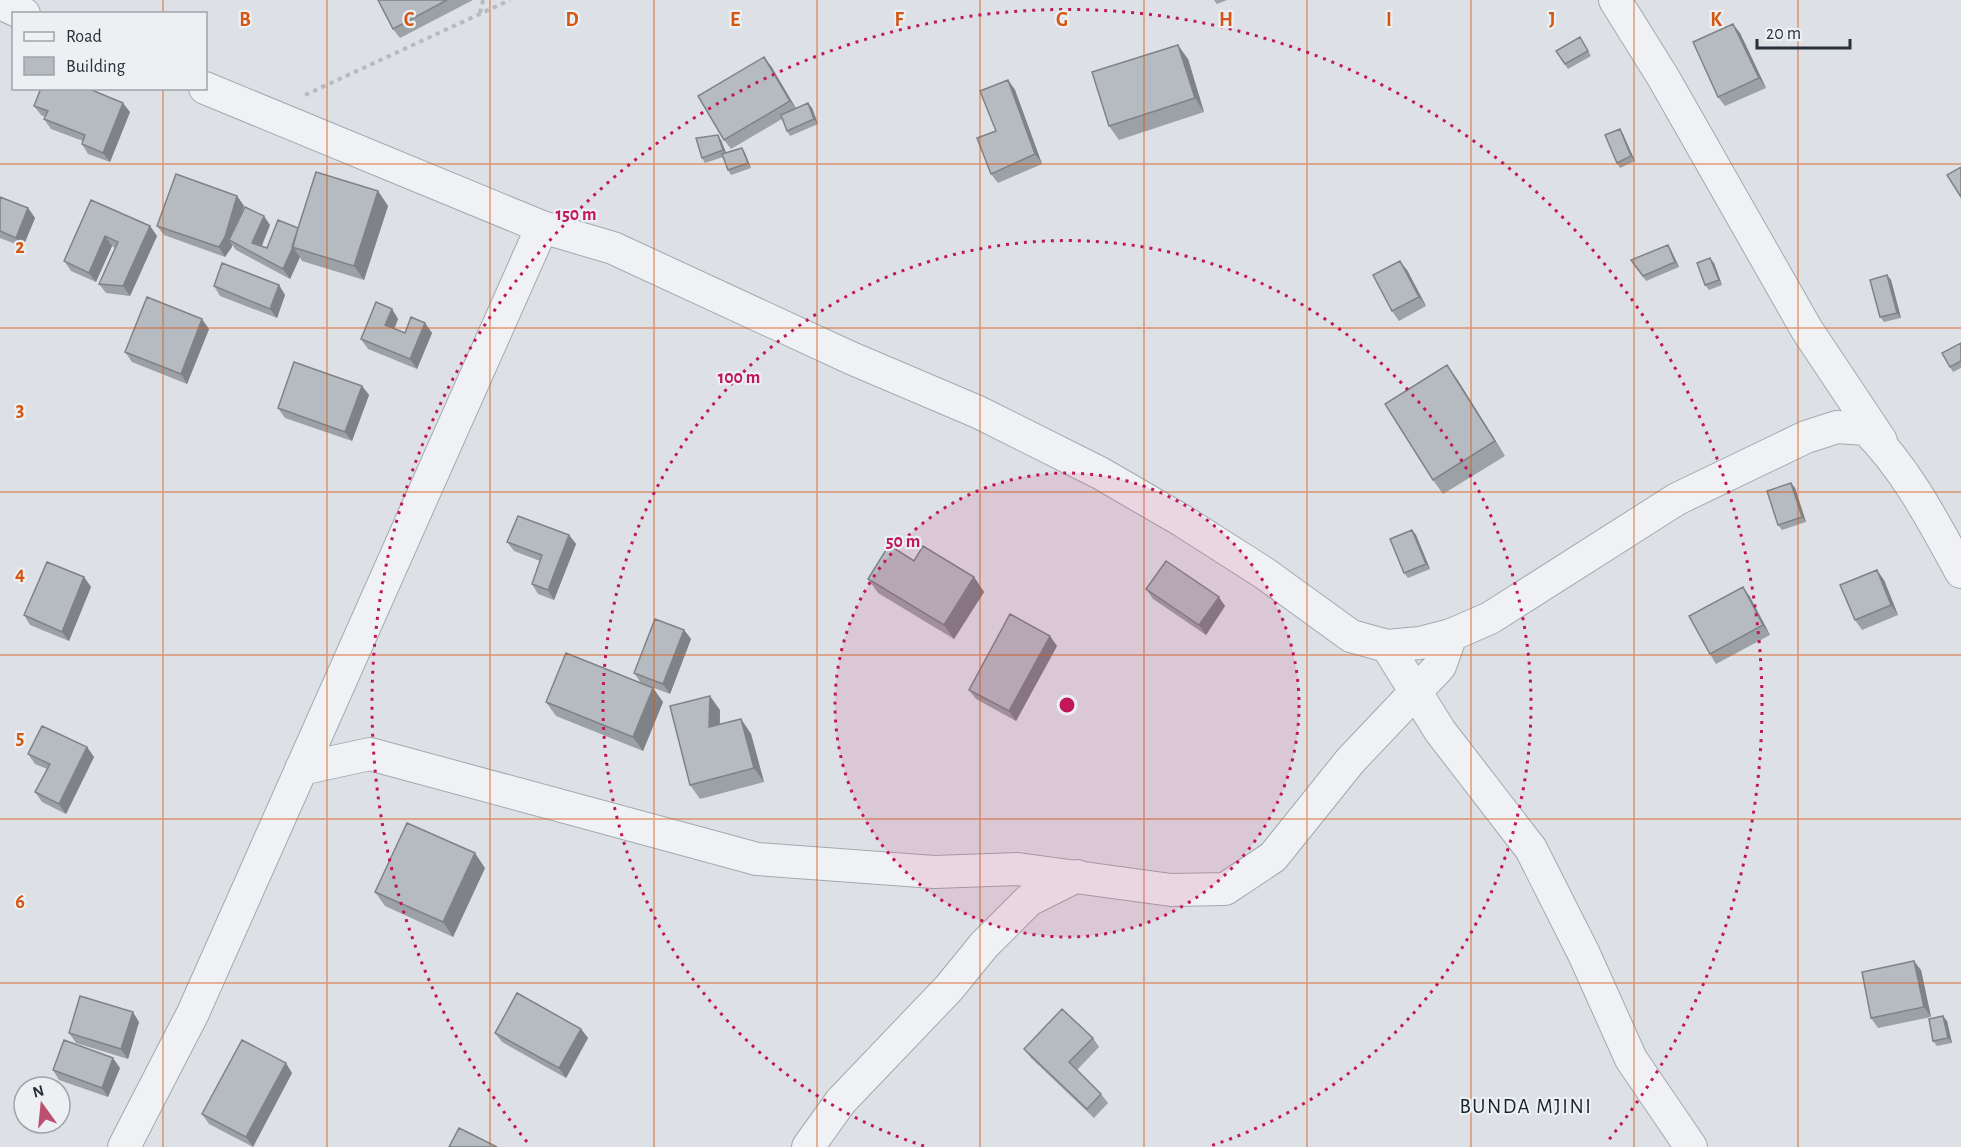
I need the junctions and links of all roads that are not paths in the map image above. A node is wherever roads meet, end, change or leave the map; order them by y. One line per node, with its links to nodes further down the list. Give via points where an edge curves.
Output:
1 (1615, 0): 6 (street, via 1807,330)
2 (0, 3): 3 (street)
3 (20, 12)
4 (207, 89): 5 (street)
5 (542, 227): 9 (street, via 613,248 978,412 1100,473 1181,520 1264,573 1351,636); 11 (street)
6 (1905, 476): 7 (street); 8 (street, via 1866,429 1837,427 1806,436 1677,499 1490,618)
7 (1961, 572)
8 (1451, 635): 9 (street); 10 (street, via 1440,666)
9 (1387, 646): 10 (street)
10 (1416, 693): 12 (street, via 1350,761 1273,857 1225,889 1171,890); 15 (street, via 1440,731 1531,849 1631,1059)
11 (301, 769): 12 (street, via 370,754 757,859 934,872 1018,868); 13 (street, via 193,1013)
12 (1077, 876): 14 (street, via 1029,900 984,945 949,988 841,1101)
13 (124, 1147)
14 (808, 1147)
15 (1691, 1147)

